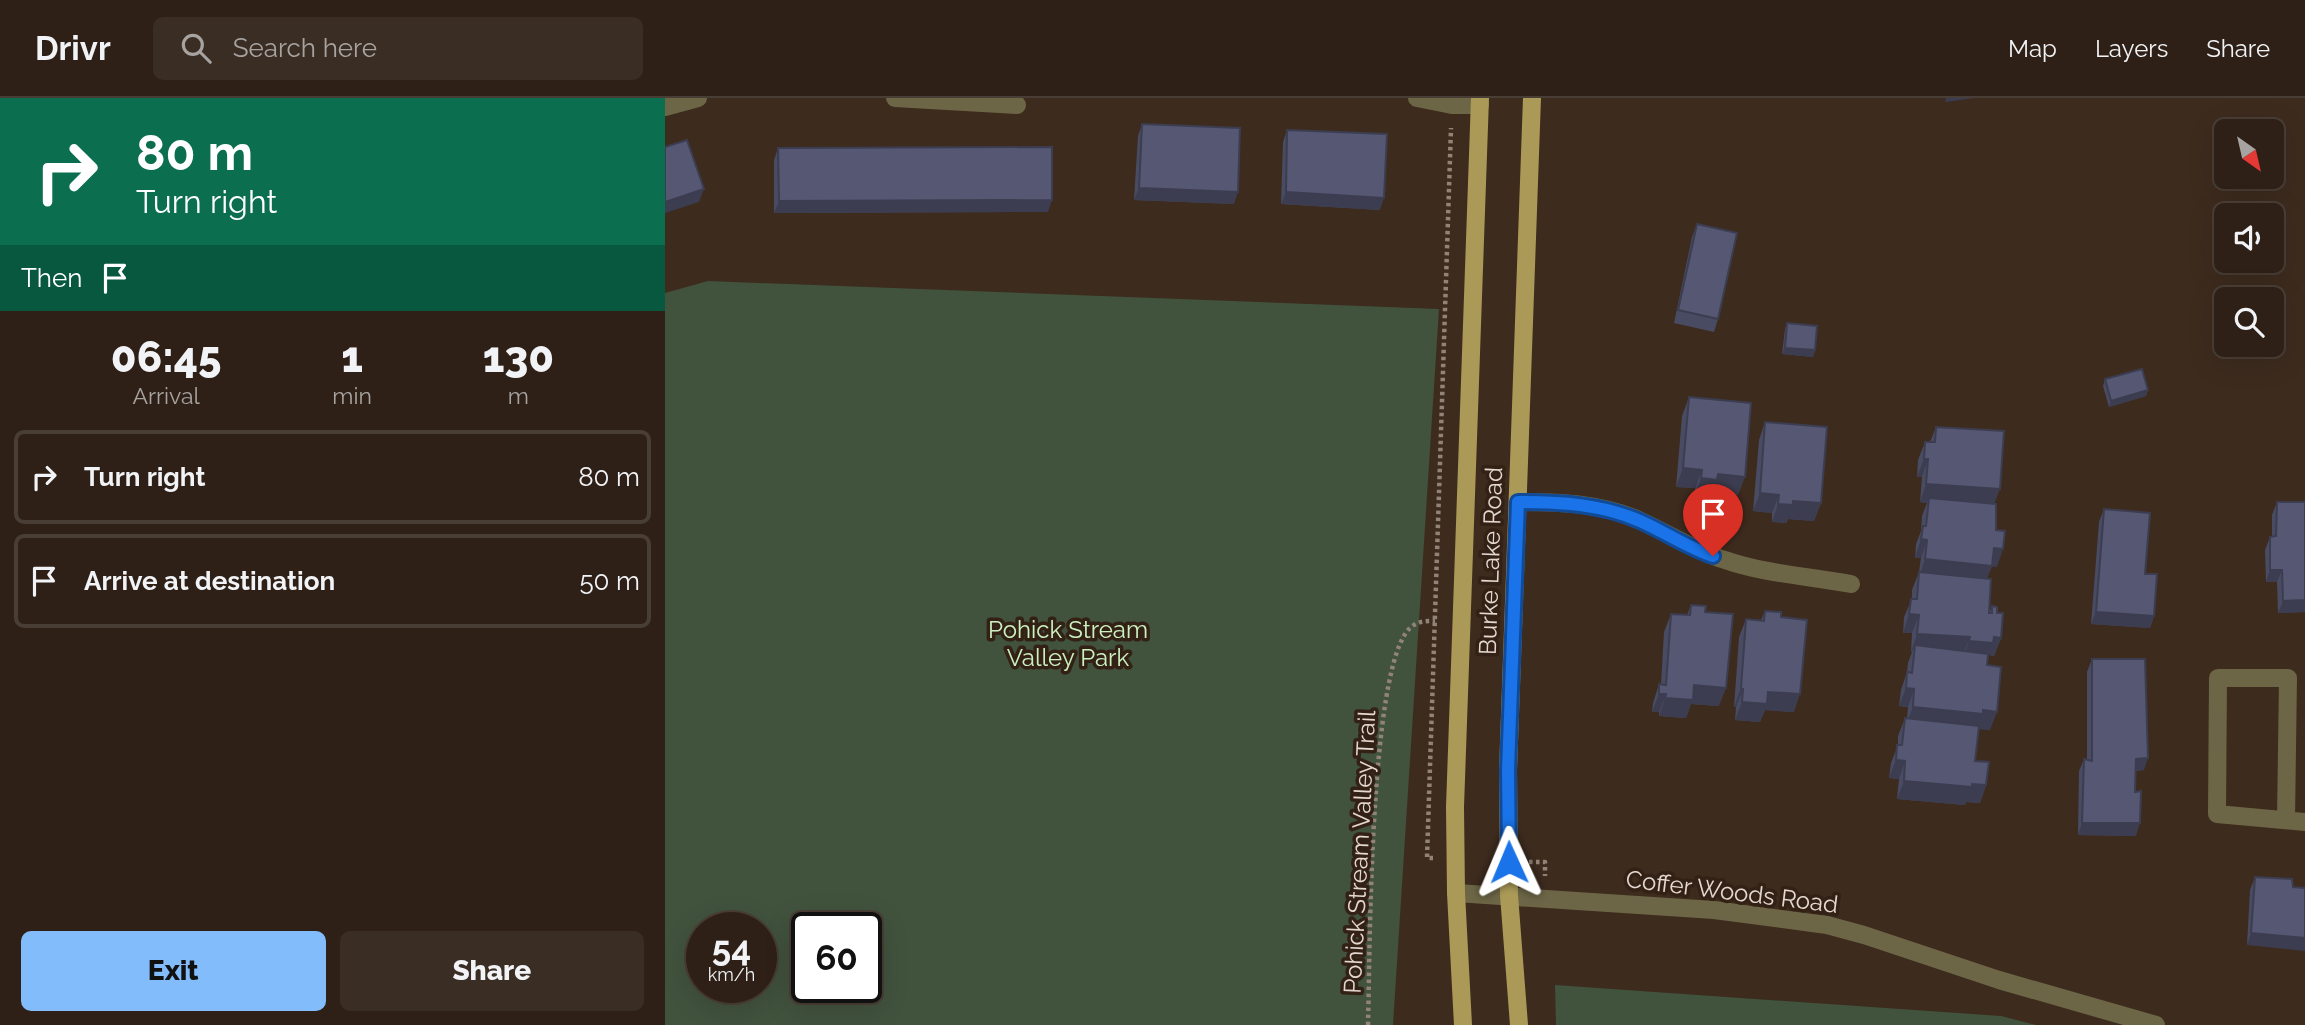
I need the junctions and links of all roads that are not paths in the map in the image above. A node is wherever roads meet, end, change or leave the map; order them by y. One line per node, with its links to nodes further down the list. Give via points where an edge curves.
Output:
1 (698, 98): 7 (street)
2 (895, 98): 6 (street)
3 (1417, 98): 5 (street, via 1452,105)
4 (1532, 98): 8 (main road, Burke Lake Road)
5 (1480, 101): 12 (main road, Burke Lake Road, via 1455,807)
6 (1017, 105)
7 (665, 107)
8 (1518, 502): 9 (street, via 1563,502 1615,511 1700,552 1751,569); 13 (main road, Burke Lake Road, via 1508,770)
9 (1851, 584)
10 (2286, 820): 10 (street, via 2217,814 2218,678 2288,678); 11 (street)
11 (2305, 822)
12 (1456, 893): 13 (street, Coffer Woods Road); 14 (main road, Burke Lake Road)
13 (1509, 895): 15 (main road, Burke Lake Road); 16 (street, Coffer Woods Road, via 1827,925)
14 (1463, 1025)
15 (1520, 1025)
16 (2156, 1025)

